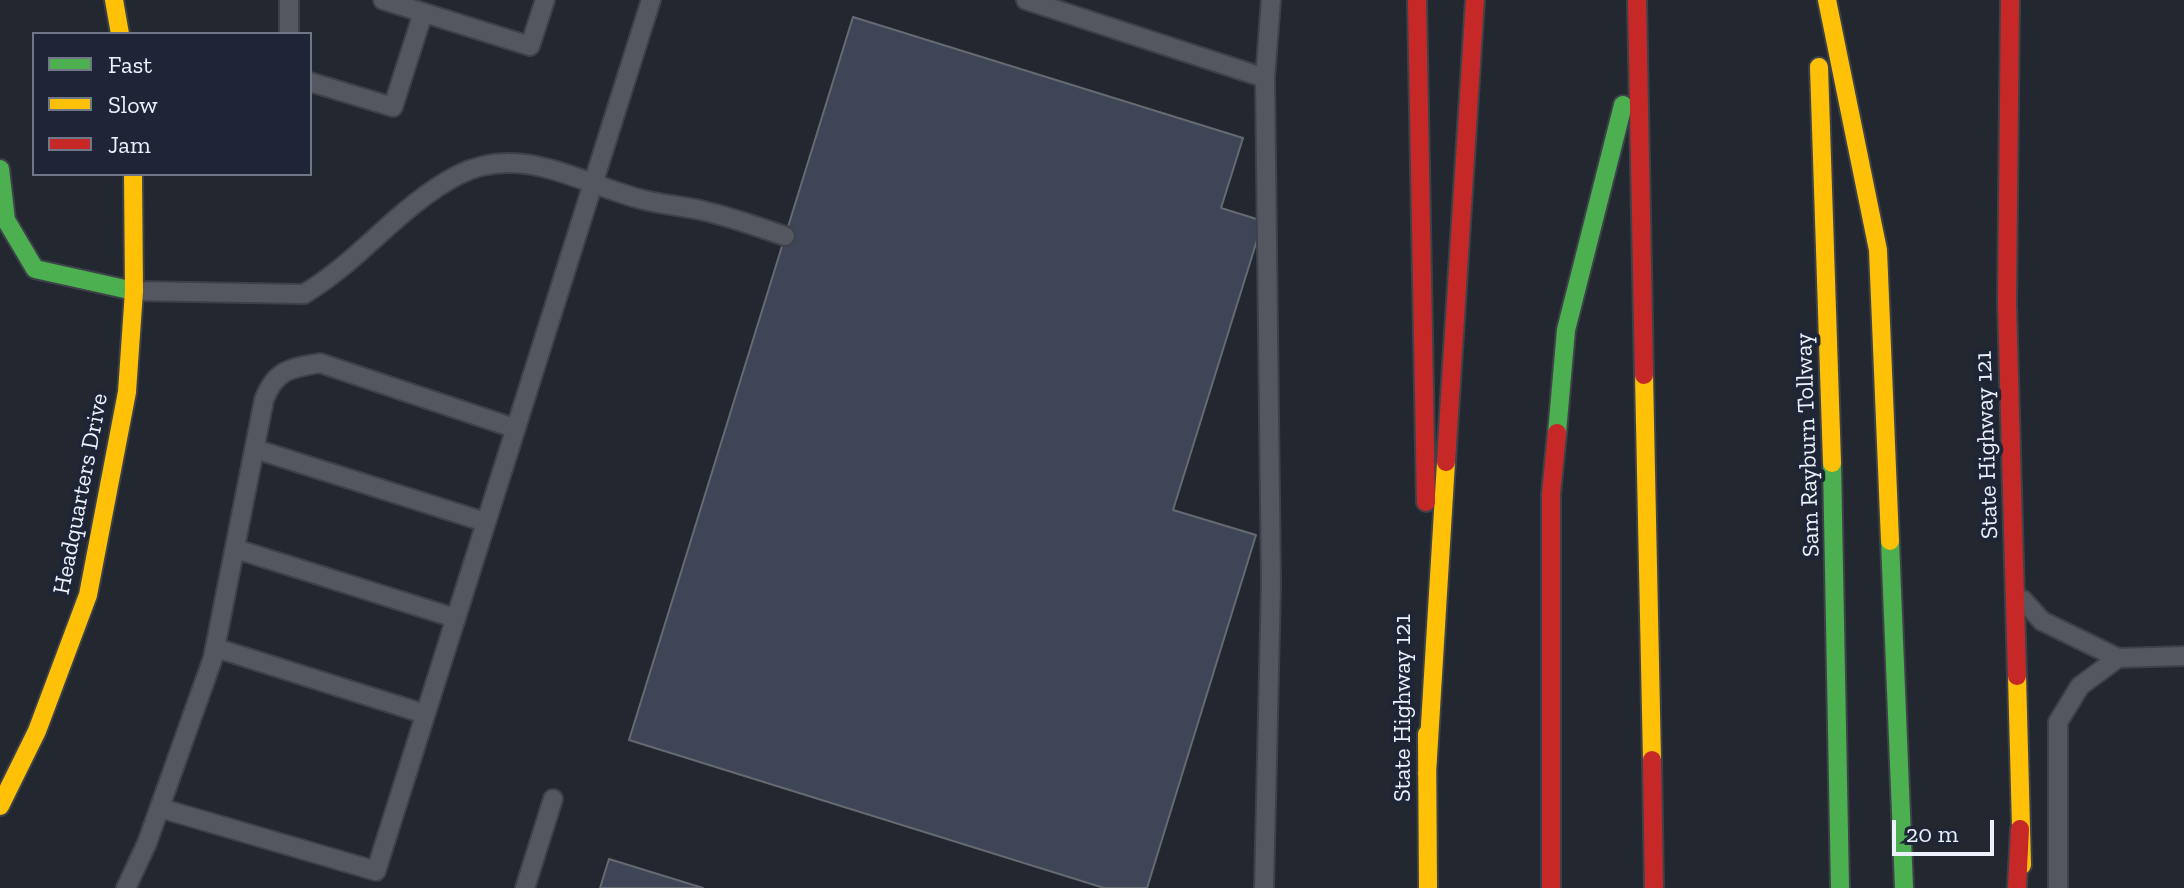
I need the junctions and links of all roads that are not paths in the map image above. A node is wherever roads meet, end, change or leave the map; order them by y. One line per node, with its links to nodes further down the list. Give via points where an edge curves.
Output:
1 (114, 0): 15 (main road)
2 (289, 0): 16 (lane)
3 (383, 0): 14 (lane)
4 (545, 0): 14 (lane, via 530,46)
5 (651, 0): 22 (lane)
6 (1026, 0): 18 (lane)
7 (1271, 0): 18 (lane)
8 (1417, 0): 35 (main road, State Highway 121)
9 (1475, 0): 35 (main road)
10 (1637, 0): 17 (main road)
11 (1817, 0): 45 (main road, Sam Rayburn Tollway)
12 (1827, 0): 46 (main road, via 1878,250)
13 (2010, 0): 29 (main road, State Highway 121, via 2007,303)
14 (423, 13): 19 (lane, via 393,107)
15 (120, 32)
16 (289, 32)
17 (1638, 48): 43 (main road, via 1566,330 1551,494); 44 (main road)
18 (1265, 78): 41 (lane, via 1271,584)
19 (312, 83)
20 (0, 169): 24 (main road, via 6,220 35,269)
21 (133, 176): 24 (main road, Headquarters Drive)
22 (593, 183): 23 (lane); 24 (lane, via 545,166 495,161 457,175 304,294); 25 (lane)
23 (785, 236)
24 (134, 291): 37 (main road, Headquarters Drive, via 127,392 88,595 37,731)
25 (514, 428): 26 (lane, via 320,363 289,368 271,382); 27 (lane)
26 (255, 449): 27 (lane); 28 (lane)
27 (485, 522): 30 (lane)
28 (236, 549): 30 (lane); 31 (lane)
29 (2015, 592): 33 (lane, via 2042,621); 47 (main road, State Highway 121)
30 (455, 618): 34 (lane)
31 (216, 648): 34 (lane); 38 (lane)
32 (2184, 656): 33 (lane)
33 (2118, 658): 48 (lane, via 2080,686 2058,722)
34 (425, 714): 38 (lane, via 376,871)
35 (1427, 774): 42 (main road, State Highway 121)
36 (553, 799): 40 (lane)
37 (0, 806)
38 (160, 808): 39 (lane)
39 (126, 888)
40 (525, 888)
41 (1264, 888)
42 (1428, 888)
43 (1551, 888)
44 (1654, 888)
45 (1840, 888)
46 (1904, 888)
47 (2020, 888)
48 (2058, 888)

